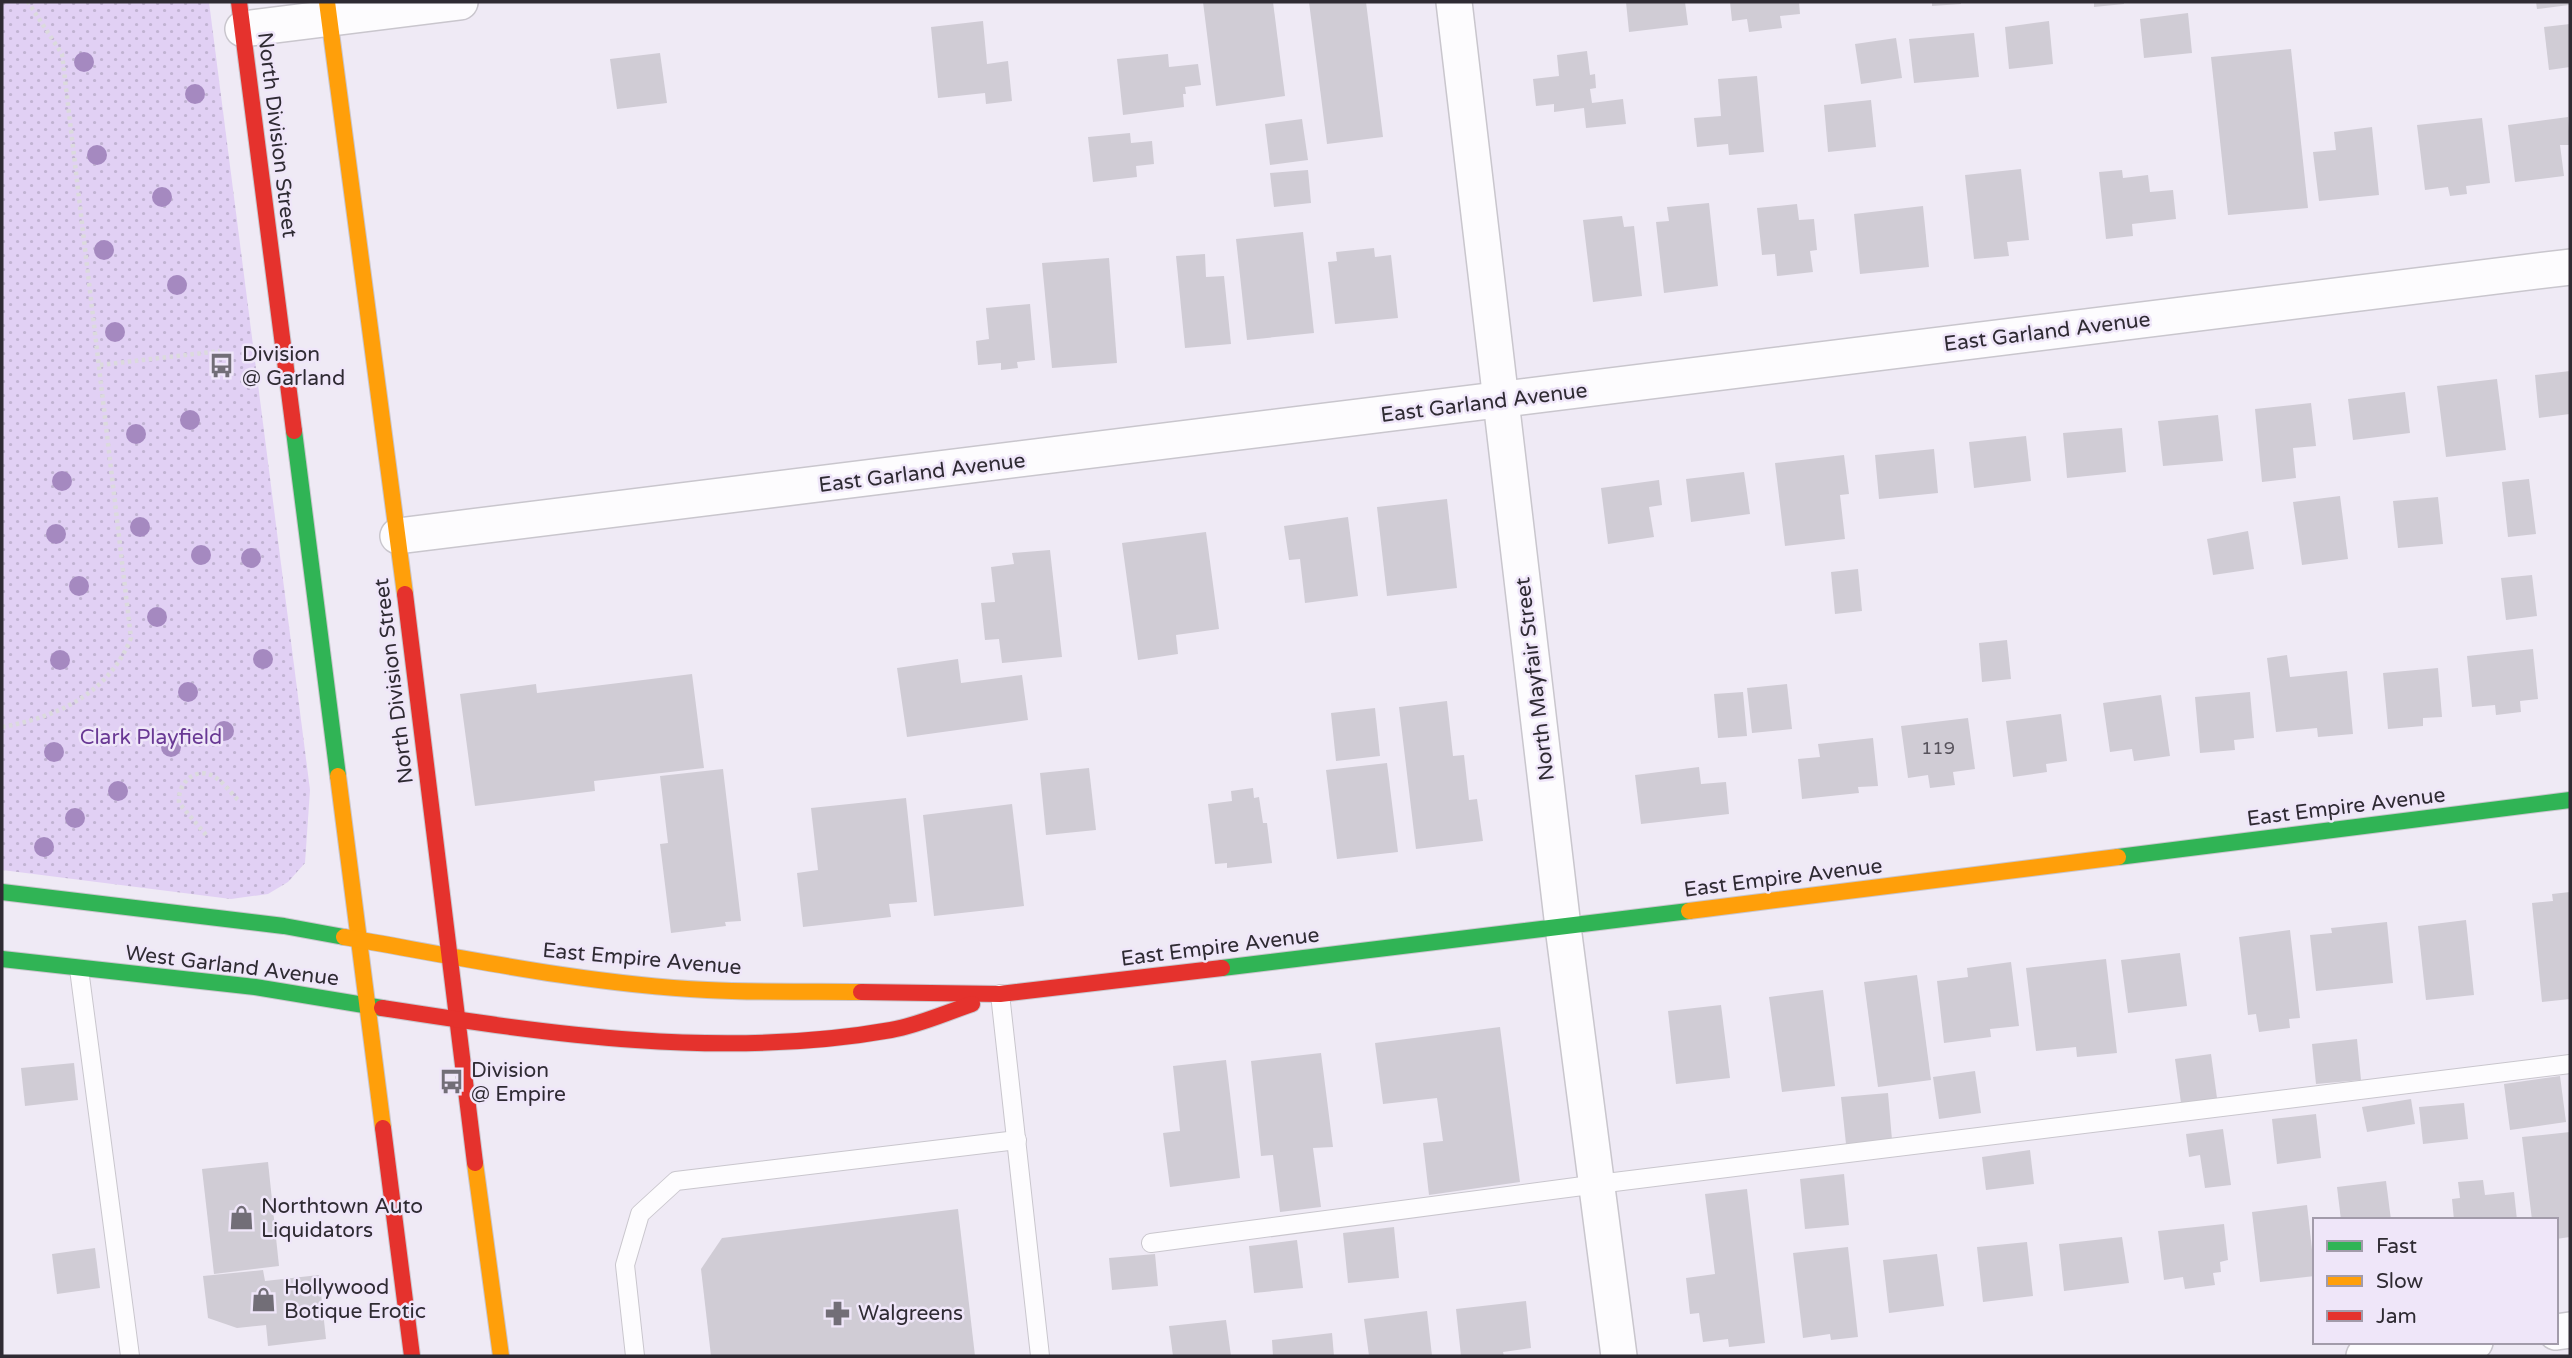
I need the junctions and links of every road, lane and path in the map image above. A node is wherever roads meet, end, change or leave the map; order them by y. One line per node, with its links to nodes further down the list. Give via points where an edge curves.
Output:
1 (28, 2): 8 (path, via 62,54)
2 (460, 2): 4 (street)
3 (1454, 2): 9 (street, North Mayfair Street)
4 (328, 10): 5 (street); 10 (street, North Division Street)
5 (241, 15): 17 (street, North Division Street)
6 (2570, 267): 9 (street, East Garland Avenue)
7 (220, 351): 8 (path)
8 (100, 365): 11 (path, via 131,638 122,660 96,688 66,708)
9 (1503, 401): 10 (street, East Garland Avenue); 16 (street, North Mayfair Street)
10 (398, 536): 18 (street, North Division Street)
11 (2, 727)
12 (2570, 800): 16 (street, East Empire Avenue)
13 (239, 801): 14 (path, via 211,775 196,774 184,782 179,803)
14 (206, 835)
15 (2, 892): 17 (street, West Garland Avenue, via 284,926)
16 (1563, 927): 21 (street, East Empire Avenue); 26 (street, North Mayfair Street)
17 (359, 940): 18 (street, West Garland Avenue); 22 (street, North Division Street)
18 (448, 956): 21 (street, East Empire Avenue, via 706,990); 23 (street, North Division Street)
19 (2, 959): 20 (street, West Garland Avenue)
20 (79, 969): 22 (street, West Garland Avenue, via 294,992); 29 (lane)
21 (1000, 994): 23 (street, East Empire Avenue, via 894,1030 735,1045 577,1035); 25 (lane)
22 (368, 1006): 23 (street, West Garland Avenue); 30 (street, North Division Street)
23 (456, 1018): 31 (street, North Division Street)
24 (2570, 1064): 26 (lane)
25 (1017, 1140): 32 (lane, via 676,1181 640,1214 625,1265); 33 (lane)
26 (1598, 1184): 27 (lane); 34 (street, North Mayfair Street)
27 (1151, 1243)
28 (2459, 1344): 35 (street)
29 (130, 1356)
30 (412, 1356)
31 (501, 1356)
32 (635, 1356)
33 (1040, 1356)
34 (1619, 1356)
35 (2364, 1356)

